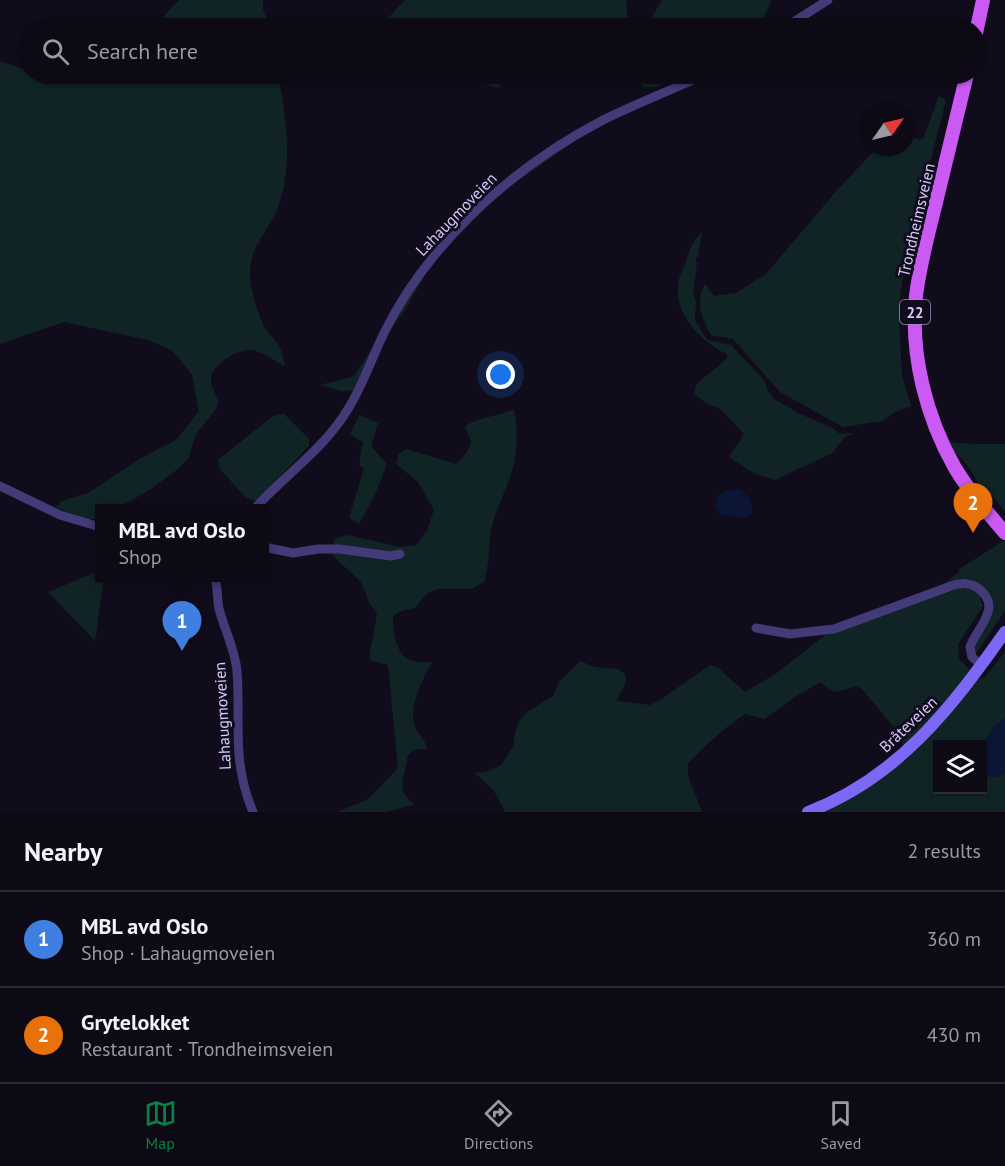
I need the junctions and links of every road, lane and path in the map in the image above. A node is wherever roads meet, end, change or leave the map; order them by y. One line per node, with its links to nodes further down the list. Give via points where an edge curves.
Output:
1 (828, 0): 3 (street)
2 (983, 0): 4 (main road)
3 (800, 18)
4 (979, 18)
5 (683, 84): 8 (street, Lahaugmoveien, via 579,134 525,168 483,205 435,254 402,302 340,422)
6 (965, 84): 10 (main road, Trondheimsveien / 22, via 921,268 915,331 924,388 942,441 966,484)
7 (0, 486): 9 (street, via 60,515)
8 (259, 504)
9 (95, 526)
10 (1005, 533)
11 (269, 548): 12 (street, via 293,553 323,549)
12 (400, 554)
13 (217, 582): 17 (street, Lahaugmoveien, via 219,607 237,671 239,768)
14 (756, 628): 16 (street, via 790,634 834,629 951,586 968,584 982,592 988,606 986,621 970,647 972,657)
15 (1005, 632): 16 (main road, Bråteveien)
16 (981, 665): 18 (main road, Bråteveien, via 932,727 899,758 849,793)
17 (253, 812)
18 (808, 812)

